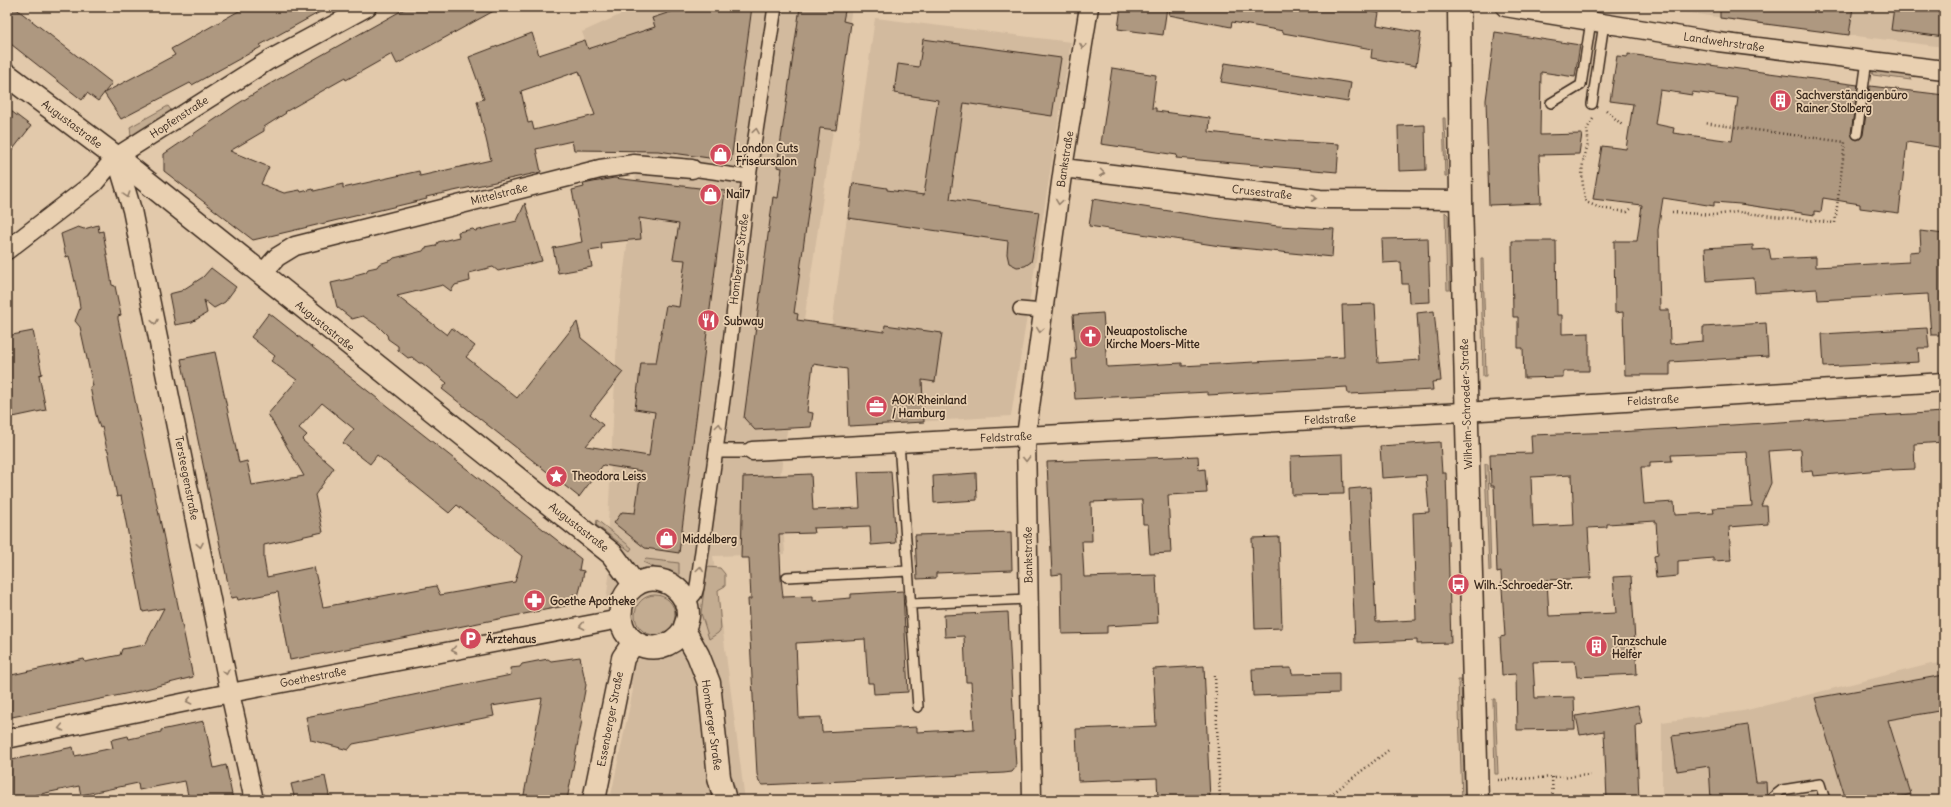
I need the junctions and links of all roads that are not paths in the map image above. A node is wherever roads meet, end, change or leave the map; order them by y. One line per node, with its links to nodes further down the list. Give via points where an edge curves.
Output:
1 (367, 7): 13 (street, Hopfenstraße, via 269,60)
2 (775, 7): 16 (street, Homberger Straße, one-way to 2)
3 (1089, 7): 14 (street, Bankstraße, one-way to 14)
4 (1459, 7): 17 (street, Wilhelm-Schroeder-Straße)
5 (1505, 7): 6 (street, Landwehrstraße)
6 (1597, 22): 7 (street, Landwehrstraße, via 1718,42); 10 (lane, via 1581,85); 11 (lane)
7 (1867, 60): 8 (street, Landwehrstraße); 12 (lane)
8 (1944, 70)
9 (7, 75): 13 (street, Augustastraße)
10 (1551, 103)
11 (1592, 104)
12 (1857, 134)
13 (116, 157): 18 (street, Hopfenstraße, via 94,183); 19 (street, Augustastraße); 37 (street, Tersteegenstraße, one-way to 37, via 132,210)
14 (1063, 168): 17 (street, Crusestraße, one-way to 17, via 1320,199); 21 (street, Bankstraße, one-way to 21)
15 (692, 169): 16 (street, Mittelstraße); 19 (street, Mittelstraße, via 634,164 600,169 295,246 277,257)
16 (749, 177): 26 (street, Homberger Straße, one-way to 16)
17 (1461, 200): 23 (street, Wilhelm-Schroeder-Straße)
18 (7, 250)
19 (261, 275): 30 (street, Augustastraße, via 612,554)
20 (1020, 309): 21 (street)
21 (1043, 311): 24 (street, Bankstraße, one-way to 24)
22 (1944, 382): 23 (street, Feldstraße)
23 (1466, 411): 24 (street, Feldstraße); 44 (street, Wilhelm-Schroeder-Straße)
24 (1026, 436): 25 (street, Feldstraße); 31 (street, Bankstraße, one-way to 31)
25 (899, 443): 27 (street, Feldstraße); 28 (lane)
26 (716, 451): 27 (street, Feldstraße); 32 (street, Homberger Straße, one-way to 26, via 695,594 697,587)
27 (752, 451)
28 (908, 571): 29 (lane); 33 (lane)
29 (787, 577)
30 (635, 585): 32 (street, via 656,580 669,583 683,596); 34 (street, via 625,596 620,607)
31 (1028, 599): 33 (lane); 43 (street, Bankstraße)
32 (686, 604): 35 (street, via 688,616)
33 (910, 604): 38 (lane)
34 (620, 619): 36 (street, via 625,632); 37 (street, Goethestraße, one-way to 37)
35 (684, 630): 36 (street, via 664,646 648,648); 42 (street, Homberger Straße, via 709,683 719,777)
36 (634, 642): 41 (street, Essenberger Straße, via 623,658)
37 (230, 693): 39 (street, Goethestraße, one-way to 39); 40 (street, Tersteegenstraße)
38 (918, 707)
39 (7, 739)
40 (254, 800)
41 (594, 800)
42 (724, 800)
43 (1032, 800)
44 (1478, 800)
45 (1773, 800): 46 (lane, via 1773,797 1782,790 1820,784)
46 (1825, 800)

